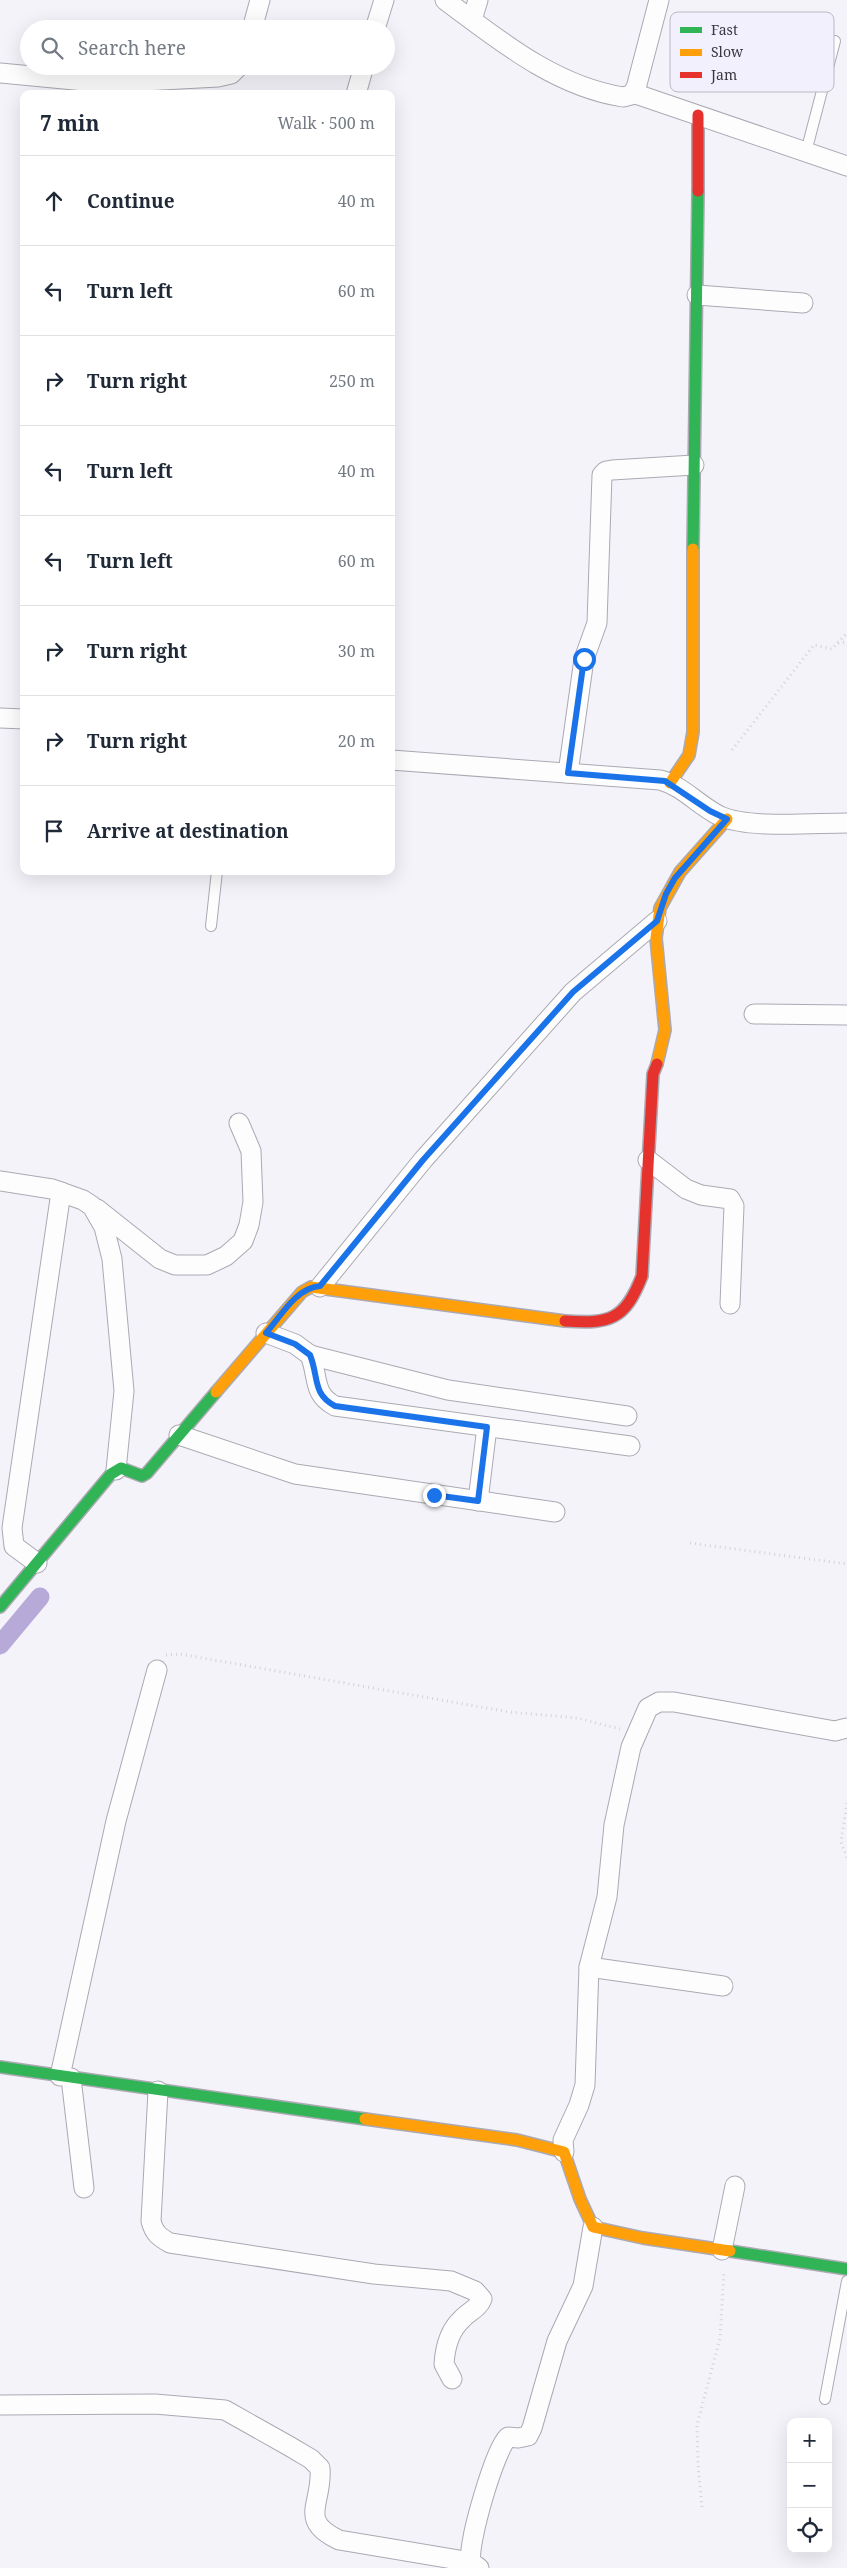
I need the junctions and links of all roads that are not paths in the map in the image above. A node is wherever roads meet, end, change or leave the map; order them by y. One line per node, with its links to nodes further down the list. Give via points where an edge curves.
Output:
1 (260, 0): 6 (street)
2 (384, 0): 7 (street)
3 (445, 0): 8 (street)
4 (478, 0): 8 (street)
5 (659, 0): 18 (street)
6 (254, 20)
7 (378, 20)
8 (472, 20): 18 (street, via 537,66 570,81)
9 (835, 41): 10 (lane)
10 (834, 45)
11 (0, 73): 12 (street)
12 (20, 75)
13 (21, 75): 14 (street, via 106,83)
14 (227, 75)
15 (361, 75): 16 (street)
16 (357, 90)
17 (822, 92): 20 (lane)
18 (628, 95): 19 (street)
19 (698, 115): 20 (street); 22 (street)
20 (806, 152): 21 (street)
21 (847, 166)
22 (697, 295): 23 (street); 24 (street)
23 (803, 303)
24 (694, 465): 28 (street, via 612,470 602,475 597,623 584,659); 29 (street, via 692,742 689,755)
25 (0, 718): 26 (street)
26 (20, 719)
27 (395, 760): 28 (street)
28 (568, 773): 29 (street)
29 (670, 783): 30 (street)
30 (727, 819): 31 (street, via 758,823); 33 (street, via 675,878)
31 (847, 823)
32 (217, 875): 34 (lane)
33 (657, 921): 38 (street, via 656,951 665,1029 653,1074); 42 (street, via 573,992 423,1160)
34 (211, 926)
35 (754, 1014): 36 (street)
36 (847, 1015)
37 (239, 1123): 41 (street, via 251,1152 253,1202 250,1225 242,1241 226,1256 207,1264 175,1266 160,1259)
38 (648, 1160): 42 (street, via 642,1276 632,1302 612,1320 600,1323 566,1321); 43 (street, via 686,1189 730,1199 734,1206)
39 (0, 1181): 40 (street)
40 (61, 1192): 41 (street); 53 (street, via 12,1528 14,1546)
41 (92, 1206): 50 (street, via 104,1227 112,1259 124,1391)
42 (320, 1286): 44 (street, via 302,1292)
43 (730, 1304)
44 (266, 1333): 45 (street, via 295,1344); 48 (street)
45 (310, 1355): 46 (street, via 448,1390); 47 (street, via 318,1391 323,1400 335,1406)
46 (627, 1416)
47 (487, 1427): 49 (street); 51 (street)
48 (179, 1434): 50 (street, via 147,1473 142,1476); 51 (street, via 295,1474)
49 (630, 1446)
50 (126, 1472): 53 (street)
51 (478, 1501): 52 (street)
52 (555, 1512)
53 (37, 1563): 54 (street)
54 (0, 1607)
55 (157, 1670): 60 (street, via 116,1821)
56 (847, 1728): 57 (street, via 835,1731 674,1702 659,1702 648,1708 631,1747 614,1825 607,1897)
57 (589, 1967): 58 (street); 62 (street, via 585,2085 580,2106 562,2140)
58 (722, 1986)
59 (0, 2067): 60 (street)
60 (65, 2077): 61 (street); 64 (street)
61 (158, 2091): 62 (street, via 516,2140); 69 (street, via 151,2221 159,2238 170,2243 374,2274 451,2281 476,2291 481,2303 455,2327 444,2356 445,2369)
62 (564, 2152): 65 (street)
63 (735, 2186): 66 (street)
64 (84, 2188)
65 (593, 2227): 66 (street); 72 (street, via 583,2286 557,2342 532,2428 528,2436 508,2437 502,2443 474,2529 469,2553)
66 (723, 2250): 67 (street)
67 (847, 2269)
68 (847, 2282): 70 (lane)
69 (452, 2379)
70 (825, 2399)
71 (0, 2405): 72 (street, via 156,2404 224,2410 311,2459 320,2468 319,2494 314,2510 315,2523 323,2533 339,2540)
72 (475, 2565)

